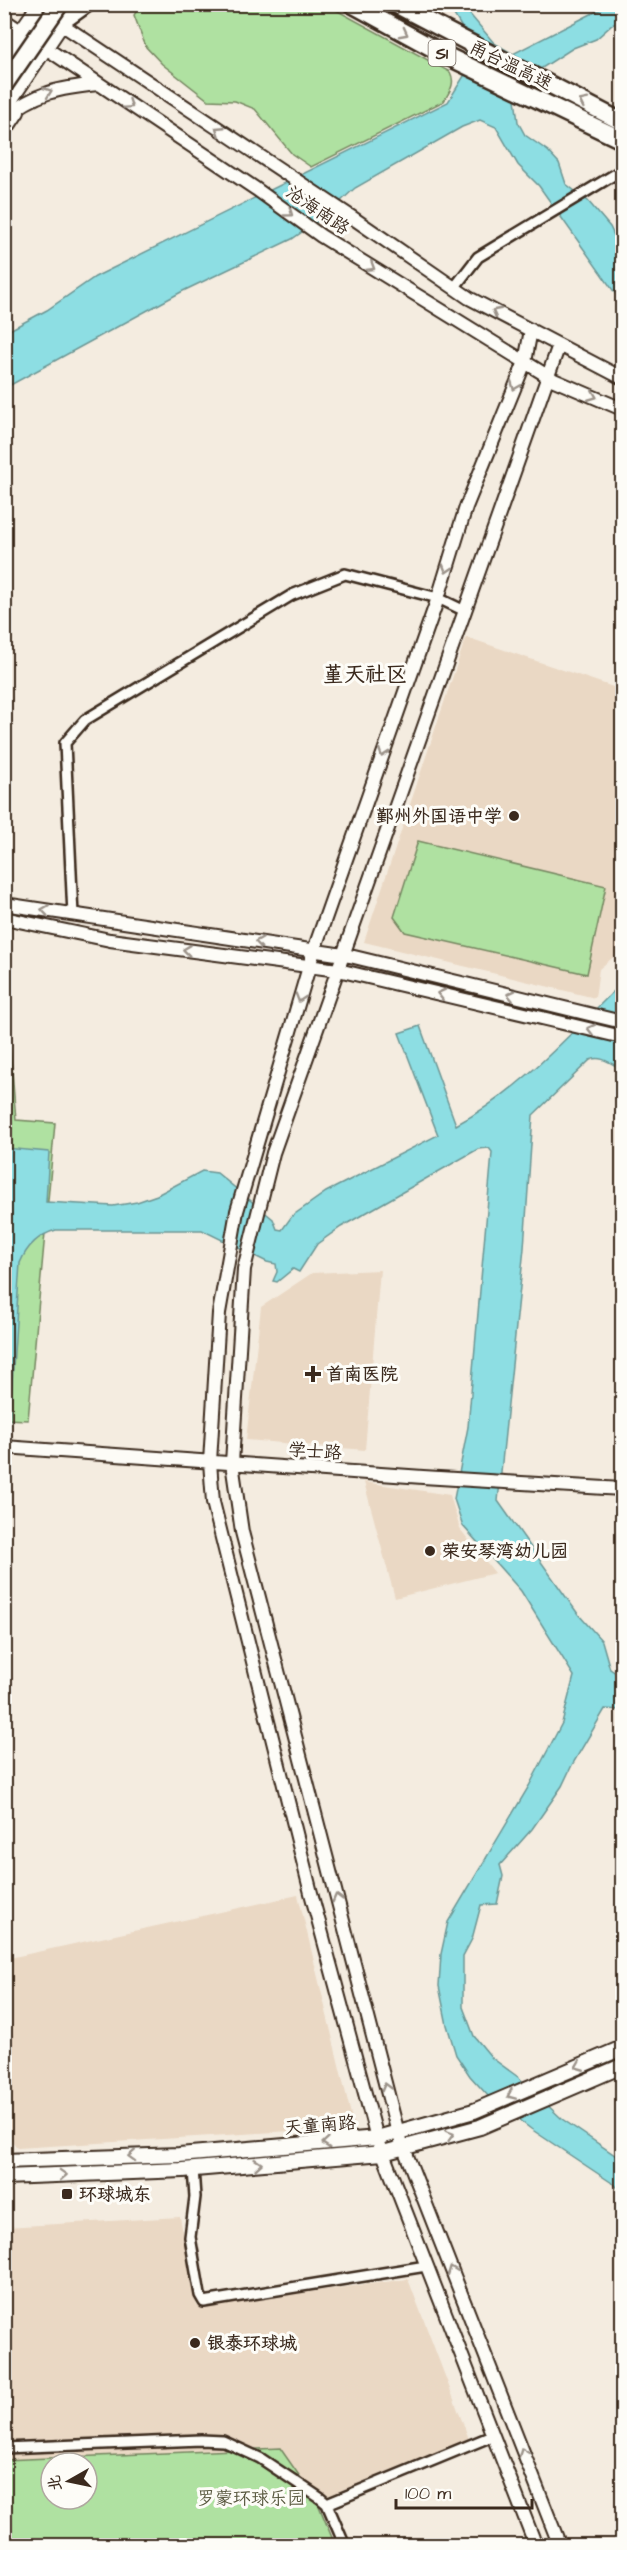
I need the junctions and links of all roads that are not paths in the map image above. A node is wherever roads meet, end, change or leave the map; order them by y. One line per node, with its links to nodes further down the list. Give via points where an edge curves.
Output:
1 (59, 4): 14 (highway, bridge)
2 (75, 4): 8 (main road)
3 (92, 4): 8 (street)
4 (352, 4): 20 (highway, 甬台温高速 / S1, one-way to 20)
5 (394, 4): 18 (highway, 甬台温高速 / S1, one-way to 5)
6 (39, 5): 8 (street); 9 (main road); 12 (highway)
7 (4, 20): 9 (street, 沧海南路)
8 (62, 26): 10 (main road); 22 (street, 沧海南路, one-way to 8)
9 (21, 32): 10 (street, 沧海南路); 11 (main road)
10 (45, 49): 13 (street, 沧海南路); 16 (main road)
11 (4, 56)
12 (4, 72)
13 (99, 84): 15 (street, one-way to 13, via 65,87); 25 (street, 沧海南路, one-way to 25, via 321,236)
14 (4, 85)
15 (25, 102): 17 (street); 19 (street)
16 (4, 109)
17 (4, 118)
18 (622, 122)
19 (4, 133)
20 (622, 141)
21 (622, 170): 22 (street, via 478,257)
22 (454, 288): 23 (street, 沧海南路, one-way to 22)
23 (531, 330): 24 (street, 沧海南路); 25 (street)
24 (559, 345): 26 (street); 27 (street, 沧海南路)
25 (525, 362): 26 (street, 沧海南路); 29 (street, one-way to 29, via 466,507)
26 (549, 377): 28 (street, 沧海南路, one-way to 28); 30 (street)
27 (622, 378)
28 (622, 408)
29 (438, 598): 30 (street); 32 (street, via 345,574 292,595 85,720 65,743); 34 (street, one-way to 34)
30 (465, 611): 35 (street)
31 (4, 904): 32 (street, one-way to 31)
32 (73, 915): 34 (street, one-way to 32)
33 (4, 918): 36 (street, one-way to 33, via 110,940)
34 (314, 950): 35 (street); 36 (street)
35 (343, 955): 37 (street); 38 (street, one-way to 35)
36 (310, 966): 37 (street); 41 (street, one-way to 41, via 237,1211 219,1313)
37 (338, 970): 39 (street, one-way to 37); 42 (street, via 273,1153 244,1269)
38 (622, 1022)
39 (622, 1036)
40 (9, 1447): 41 (street, 学士路)
41 (210, 1462): 42 (street, 学士路); 47 (street, via 213,1503)
42 (232, 1463): 43 (street, 学士路); 46 (street, one-way to 42, via 242,1532)
43 (622, 1489)
44 (622, 2048): 46 (main road, 天童南路, one-way to 46, via 485,2107)
45 (622, 2066): 48 (main road, one-way to 45, via 480,2127)
46 (398, 2133): 47 (main road, 天童南路); 48 (street)
47 (377, 2138): 49 (street); 50 (main road, 天童南路, one-way to 50, via 179,2155)
48 (404, 2148): 49 (main road); 59 (street, one-way to 48)
49 (383, 2153): 51 (main road, one-way to 49); 53 (street)
50 (4, 2161)
51 (193, 2169): 52 (main road, one-way to 51); 53 (street, via 195,2197 190,2237 204,2302)
52 (4, 2177)
53 (426, 2266): 54 (street)
54 (492, 2436): 56 (street); 58 (street)
55 (4, 2448): 56 (street, via 222,2441 260,2458)
56 (327, 2504): 57 (street)
57 (345, 2546)
58 (536, 2546)
59 (560, 2546)

